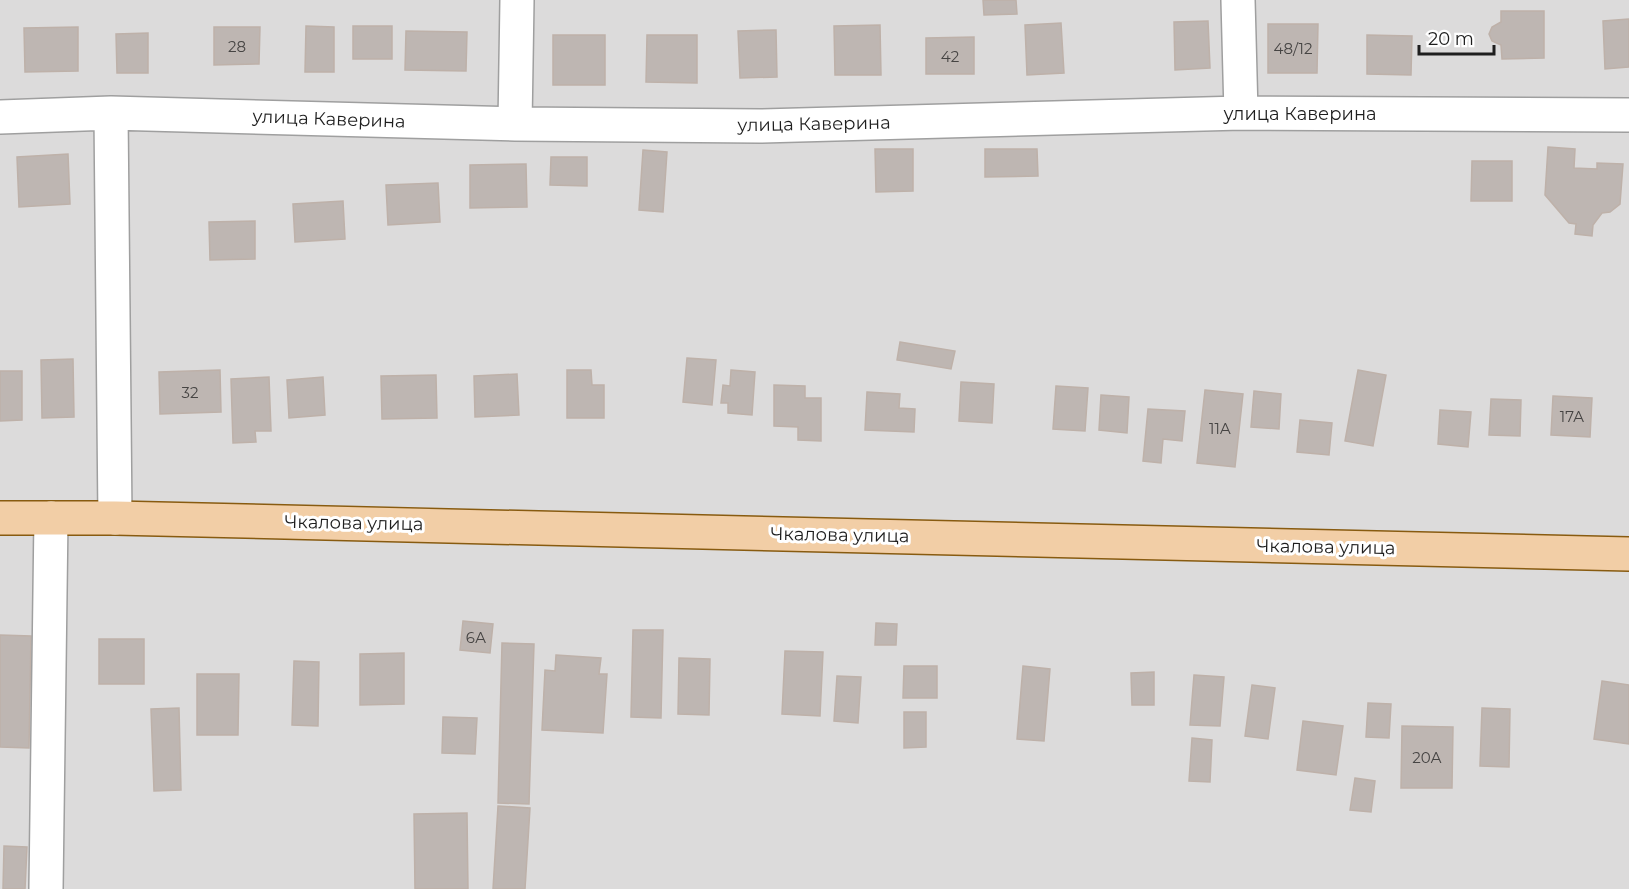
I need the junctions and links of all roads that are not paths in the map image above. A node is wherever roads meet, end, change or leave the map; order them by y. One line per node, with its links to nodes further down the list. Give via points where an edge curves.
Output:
1 (517, 0): 7 (street)
2 (1238, 0): 4 (street)
3 (111, 113): 6 (street, улица Каверина); 7 (street, улица Каверина); 10 (street)
4 (1241, 113): 5 (street, улица Каверина); 7 (street, улица Каверина, via 760,126)
5 (1629, 115)
6 (0, 117)
7 (515, 124)
8 (0, 518): 9 (main road, Чкалова улица)
9 (51, 518): 10 (main road, Чкалова улица); 12 (street)
10 (115, 518): 11 (main road, Чкалова улица)
11 (1629, 554)
12 (46, 889)

